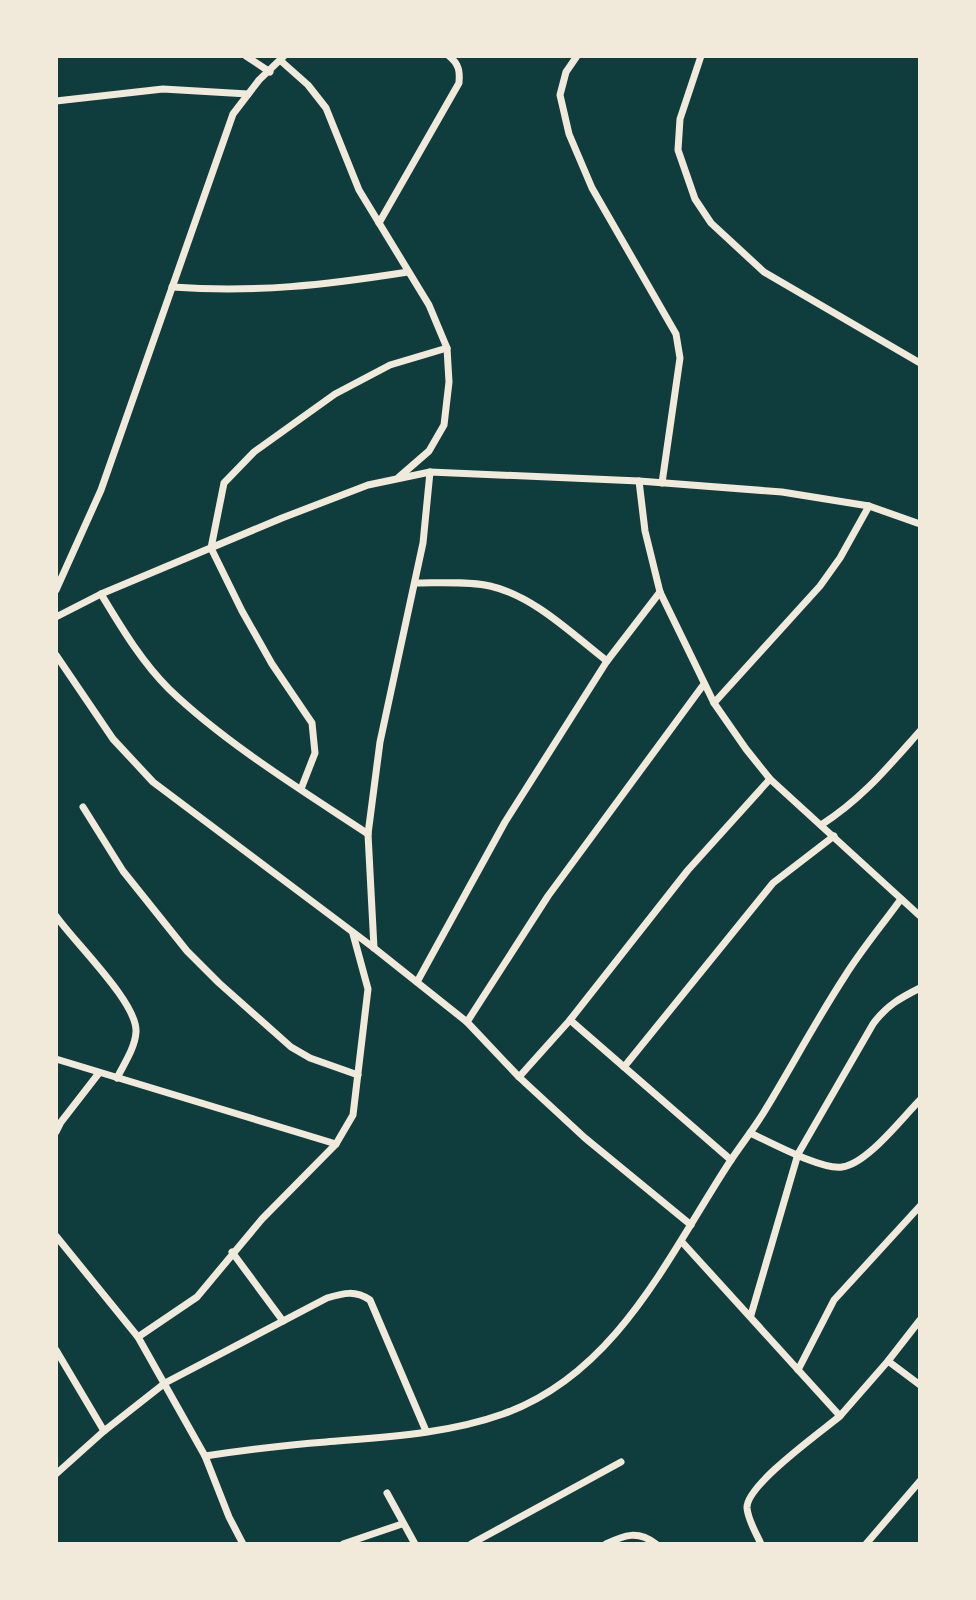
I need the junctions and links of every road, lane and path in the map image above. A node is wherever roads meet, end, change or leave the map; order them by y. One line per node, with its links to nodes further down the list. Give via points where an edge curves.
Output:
1 (246, 56): 6 (street)
2 (449, 56): 9 (street, via 460,71 459,83)
3 (577, 56): 17 (street, via 566,72 560,95 569,134 592,188 676,334 680,358)
4 (701, 56): 13 (street, via 680,119 678,150 695,199 711,223 764,272)
5 (283, 58): 6 (street); 9 (street, via 326,108 359,190)
6 (270, 72): 7 (street)
7 (248, 94): 8 (street, via 163,89); 11 (street, via 233,114)
8 (56, 101)
9 (379, 223): 10 (street)
10 (408, 272): 11 (street, via 270,289); 12 (street, via 429,305)
11 (172, 287): 22 (street, via 101,490)
12 (447, 348): 15 (street, via 444,425 429,451); 20 (street, via 368,375 254,452 225,483)
13 (920, 363)
14 (429, 472): 15 (street); 16 (street); 21 (street)
15 (398, 477): 20 (street)
16 (639, 481): 17 (street); 23 (street)
17 (662, 483): 18 (street, via 782,492)
18 (869, 506): 19 (street); 29 (street, via 820,586)
19 (920, 524)
20 (211, 548): 24 (street); 32 (street, via 272,664 312,723 315,753)
21 (415, 583): 27 (street, via 467,583 504,590); 35 (street, via 380,742)
22 (56, 590)
23 (660, 592): 27 (street); 28 (street)
24 (101, 594): 25 (street); 32 (street, via 138,653 169,688 211,725)
25 (56, 617)
26 (56, 655): 40 (street, via 113,739 153,782)
27 (607, 661): 42 (street, via 505,822)
28 (704, 684): 29 (street); 45 (street, via 548,896)
29 (714, 703): 31 (street)
30 (920, 731): 34 (street, via 869,789)
31 (771, 779): 34 (street); 44 (street, via 688,870)
32 (301, 789): 35 (street)
33 (83, 807): 49 (street, via 123,872 219,983 291,1047)
34 (821, 825): 36 (street)
35 (368, 834): 41 (street)
36 (834, 836): 37 (street); 47 (street, via 773,883)
37 (901, 899): 39 (street); 54 (street, via 847,974)
38 (56, 916): 51 (street, via 130,1009 136,1030 134,1044)
39 (920, 916)
40 (353, 934): 41 (street); 49 (street, via 368,989)
41 (374, 948): 42 (street)
42 (416, 982): 45 (street)
43 (920, 988): 56 (street, via 884,1009)
44 (570, 1020): 47 (street); 50 (street)
45 (467, 1022): 50 (street)
46 (56, 1059): 48 (street)
47 (624, 1067): 57 (street)
48 (99, 1073): 51 (street); 53 (street)
49 (358, 1075): 55 (street, via 353,1115)
50 (519, 1077): 59 (street)
51 (117, 1078): 55 (street)
52 (920, 1100): 56 (street, via 868,1153 848,1166 838,1168)
53 (56, 1132)
54 (750, 1133): 56 (street); 57 (street)
55 (336, 1144): 62 (street)
56 (798, 1154): 63 (street)
57 (731, 1160): 59 (street)
58 (920, 1206): 69 (street, via 834,1300)
59 (691, 1225): 61 (street)
60 (56, 1236): 66 (street)
61 (682, 1242): 63 (street); 74 (street, via 616,1334 556,1387 506,1413)
62 (232, 1252): 65 (street); 66 (street, via 197,1297)
63 (751, 1315): 69 (street)
64 (920, 1320): 68 (street)
65 (283, 1321): 70 (street); 74 (street, via 344,1293 370,1300)
66 (138, 1337): 70 (street)
67 (56, 1350): 73 (street)
68 (888, 1361): 71 (street); 72 (street)
69 (799, 1370): 72 (street)
70 (165, 1383): 73 (street); 75 (street)
71 (920, 1385)
72 (840, 1416): 87 (street, via 751,1493 749,1517)
73 (104, 1431): 77 (street)
74 (426, 1432): 75 (street)
75 (205, 1456): 81 (street)
76 (621, 1462): 84 (street)
77 (56, 1474)
78 (920, 1481): 88 (street)
79 (387, 1493): 80 (street)
80 (402, 1524): 82 (street); 83 (street)
81 (243, 1544)
82 (343, 1544)
83 (415, 1544)
84 (471, 1544)
85 (606, 1544): 86 (street, via 638,1534)
86 (656, 1544)
87 (761, 1544)
88 (866, 1544)

